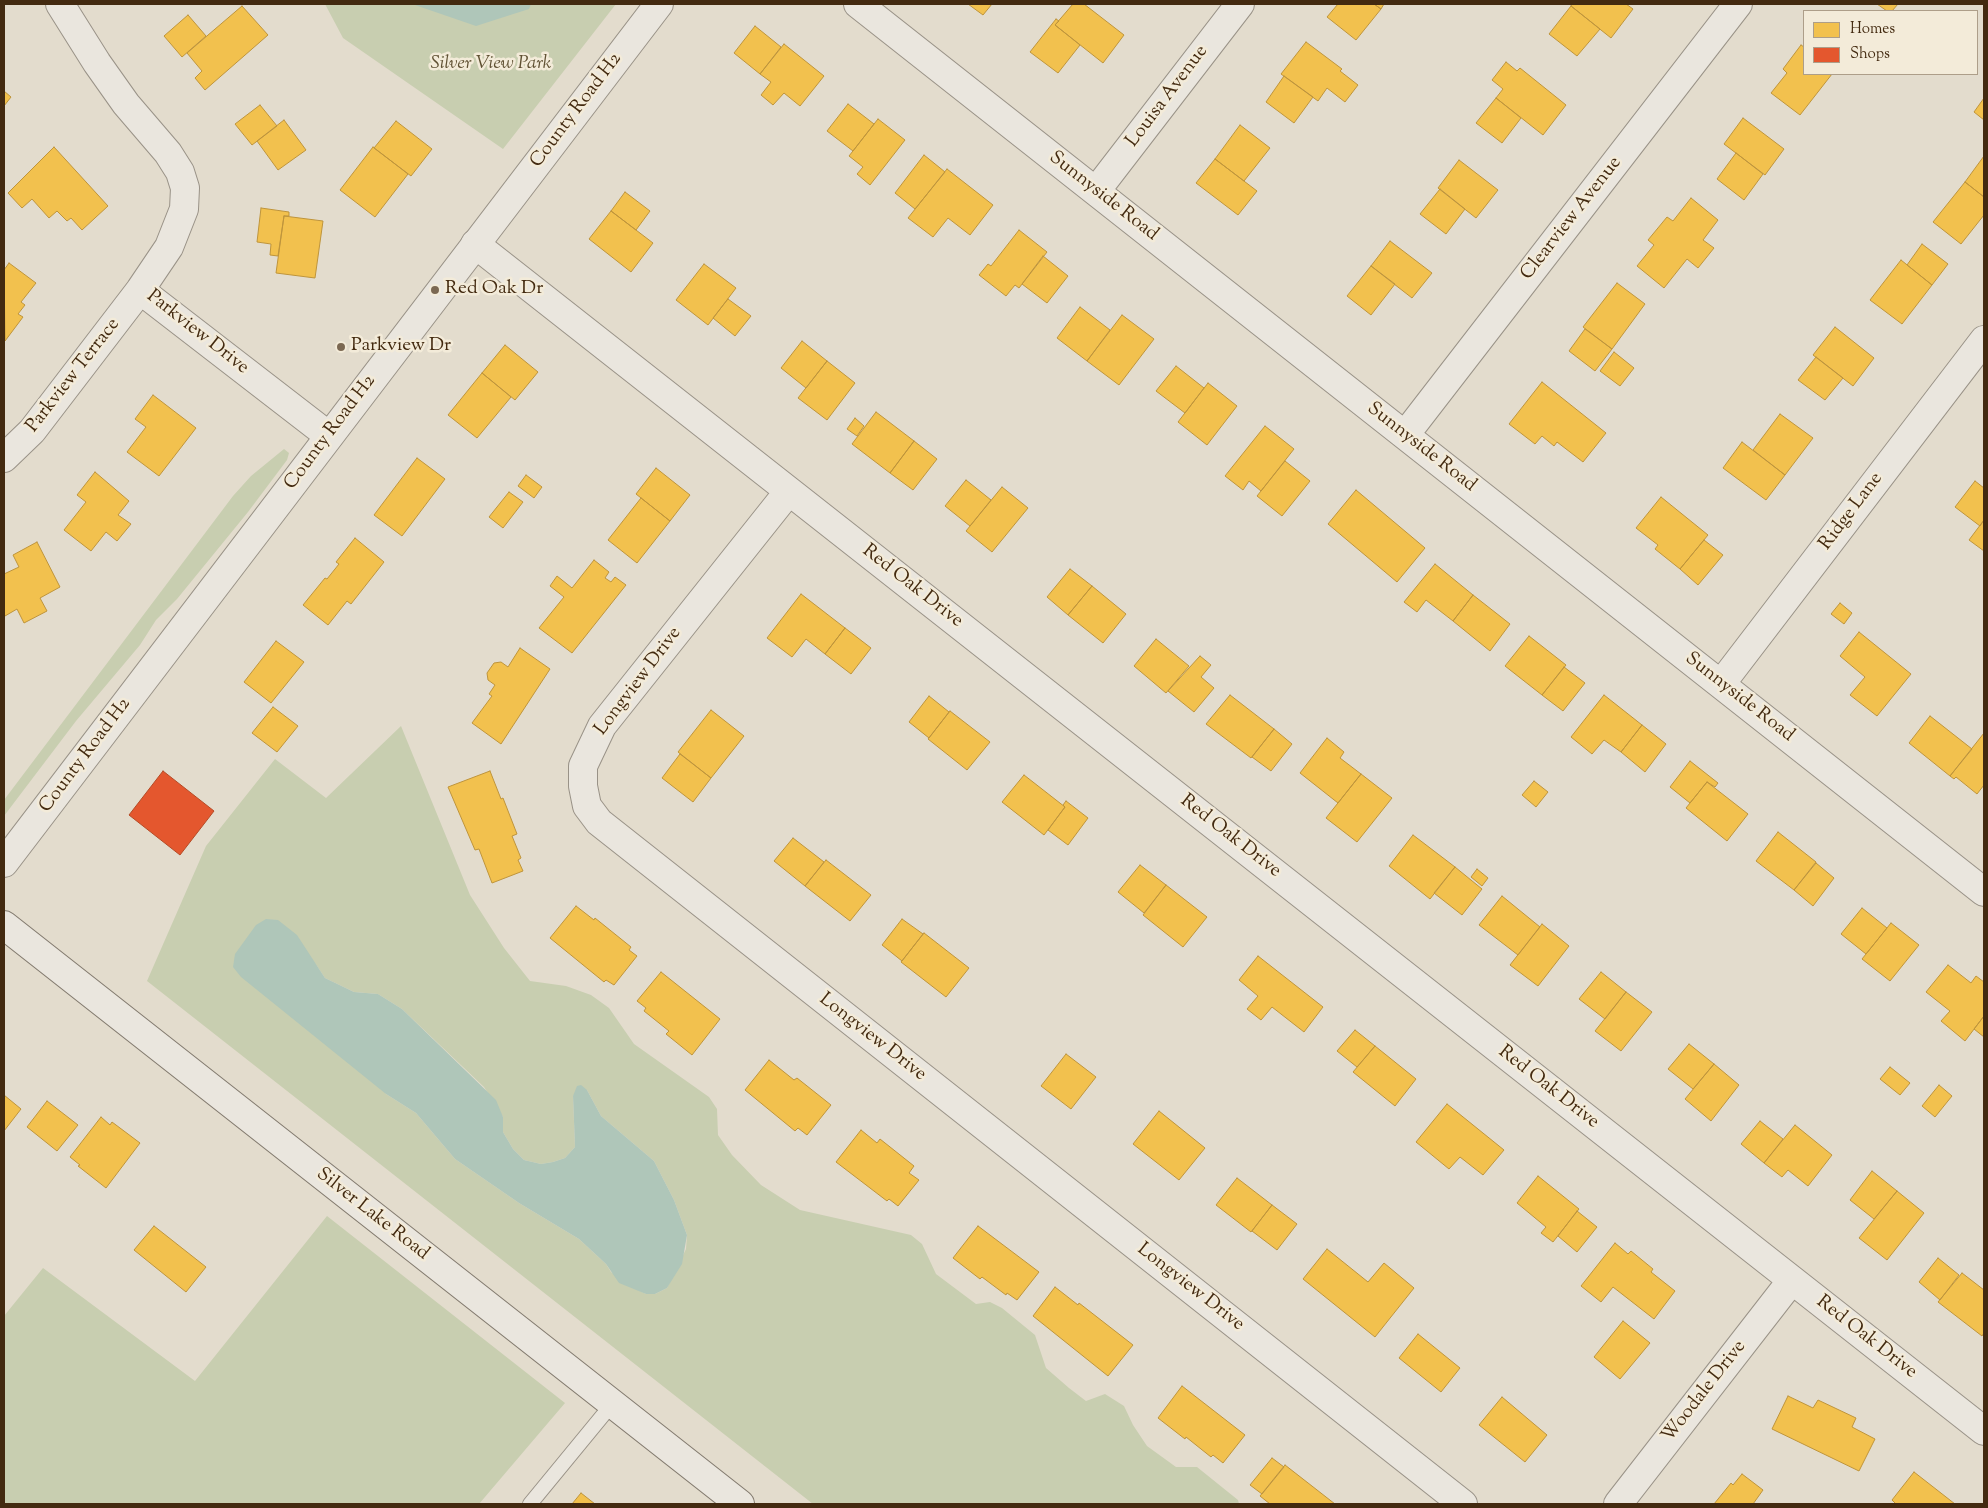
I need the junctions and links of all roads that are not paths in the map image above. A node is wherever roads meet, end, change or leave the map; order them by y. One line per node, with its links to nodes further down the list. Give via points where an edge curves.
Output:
1 (60, 4): 8 (street, Parkview Drive, via 97,64 168,153 185,188 184,209 172,241)
2 (659, 4): 7 (street, County Road H2)
3 (858, 4): 6 (street, Sunnyside Road)
4 (1240, 4): 6 (street, Louisa Avenue)
5 (1738, 4): 10 (street, Clearview Avenue)
6 (1096, 191): 10 (street, Sunnyside Road)
7 (475, 244): 11 (street, County Road H2); 13 (street, Red Oak Drive)
8 (140, 290): 11 (street, Parkview Drive); 12 (street, Parkview Terrace, via 32,431)
9 (1980, 354): 14 (street, Ridge Lane)
10 (1405, 435): 14 (street, Sunnyside Road)
11 (329, 436): 15 (street, County Road H2)
12 (4, 458)
13 (789, 491): 18 (street, Red Oak Drive); 23 (street, Longview Drive, via 602,726 583,766 587,806 598,822)
14 (1721, 684): 16 (street, Sunnyside Road)
15 (4, 863)
16 (1984, 892)
17 (4, 925): 19 (street, Silver Lake Road)
18 (1792, 1280): 20 (street, Red Oak Drive); 24 (street, Woodale Drive)
19 (613, 1404): 21 (lane); 22 (street, Silver Lake Road)
20 (1984, 1431)
21 (530, 1504)
22 (740, 1504)
23 (1464, 1504)
24 (1618, 1504)

